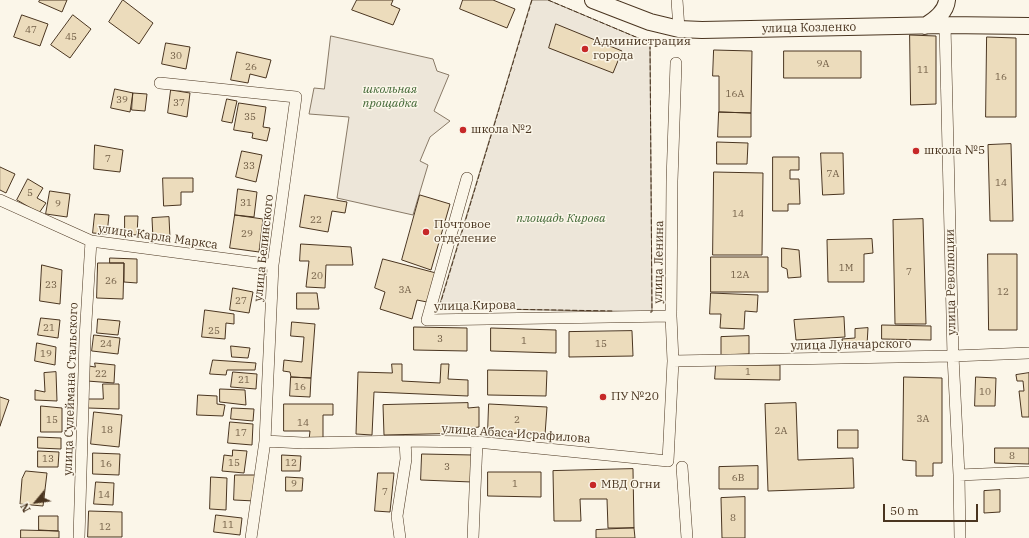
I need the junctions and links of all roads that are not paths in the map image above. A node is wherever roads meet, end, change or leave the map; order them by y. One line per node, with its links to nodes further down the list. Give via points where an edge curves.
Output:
1 (593, 0): 8 (street, улица Козленко, via 650,22)
2 (677, 0): 8 (street)
3 (947, 2): 5 (street, via 956,14); 6 (street, via 935,20)
4 (945, 25): 5 (street, улица Козленко); 6 (street, улица Козленко); 17 (street, улица Революции)
5 (974, 25): 7 (street, улица Козленко)
6 (925, 26): 8 (street, улица Козленко)
7 (1029, 26)
8 (679, 29)
9 (676, 63): 15 (street, улица Ленина)
10 (160, 83): 14 (street, улица Белинского, via 296,97)
11 (467, 178): 15 (street, улица Кирова, via 427,320)
12 (0, 200): 13 (street, улица Карла Маркса)
13 (91, 241): 14 (street, улица Карла Маркса); 26 (street, улица Сулеймана Стальского, via 85,338)
14 (273, 265): 19 (street, улица Белинского)
15 (671, 316): 18 (street, улица Ленина)
16 (1029, 353): 17 (street, улица Луначарского)
17 (953, 356): 18 (street, улица Луначарского); 25 (street, улица Революции)
18 (674, 361): 22 (street, улица Ленина)
19 (265, 441): 20 (street, улица Абаса Исрафилова); 27 (street, улица Белинского)
20 (405, 441): 21 (street, улица Абаса Исрафилова); 28 (street, via 406,459 397,516)
21 (477, 442): 22 (street, улица Абаса Исрафилова); 29 (street)
22 (668, 461)
23 (682, 467): 30 (street)
24 (1029, 472): 25 (street)
25 (959, 475): 31 (street, улица Революции)
26 (79, 538)
27 (251, 538)
28 (400, 538)
29 (473, 538)
30 (687, 538)
31 (960, 538)

